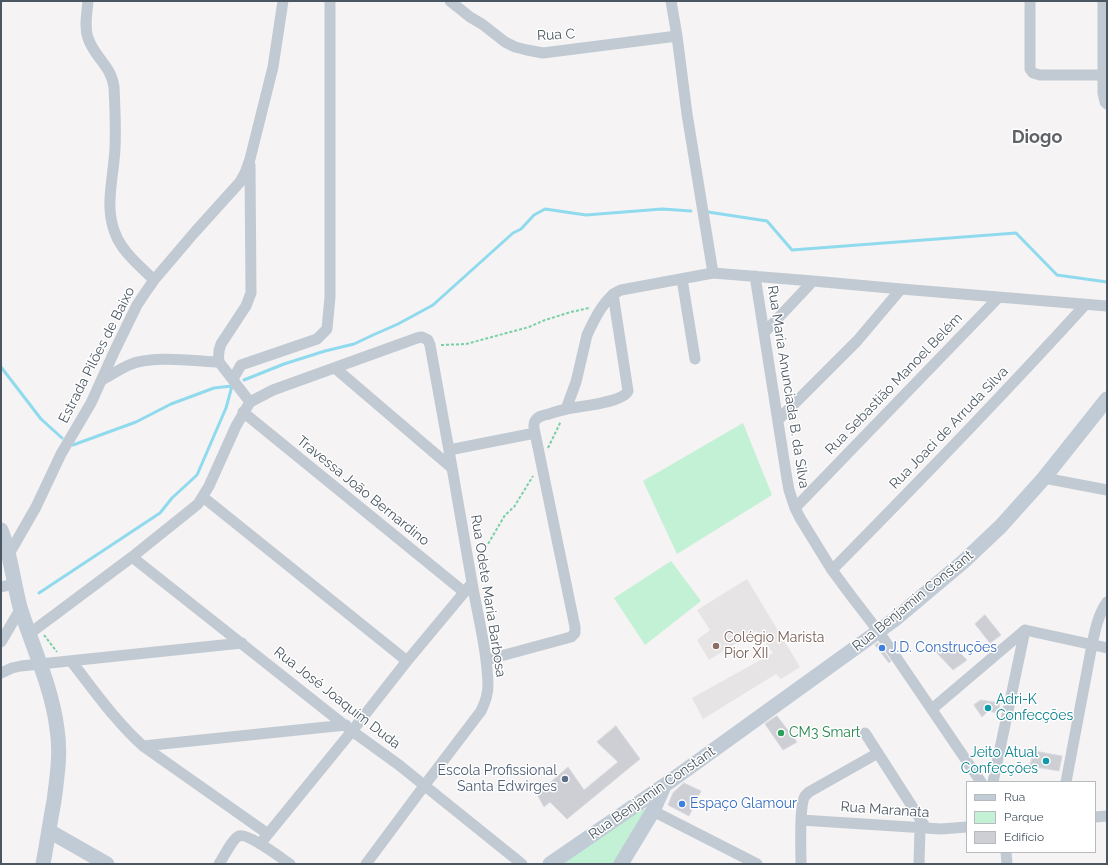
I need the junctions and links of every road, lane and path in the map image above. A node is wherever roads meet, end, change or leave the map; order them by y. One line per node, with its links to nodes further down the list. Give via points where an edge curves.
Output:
1 (88, 1): 15 (street, via 88,38 113,78 114,87 115,150 110,209 112,224 123,247)
2 (283, 1): 11 (street, Estrada Pilões de Baixo, via 273,67)
3 (330, 1): 28 (street, via 330,297 327,328 317,339 241,365)
4 (450, 1): 8 (street, Rua C, via 505,42 515,47 544,53)
5 (671, 1): 8 (street)
6 (1030, 1): 9 (street, via 1030,69 1033,73)
7 (1103, 1): 9 (street)
8 (677, 36): 12 (street)
9 (1102, 75): 10 (street, via 1103,98)
10 (1107, 104)
11 (250, 159): 15 (street, Estrada Pilões de Baixo, via 240,182); 26 (street, via 251,293 246,306 219,350)
12 (713, 273): 13 (street); 14 (street)
13 (755, 276): 16 (street); 23 (street, Rua Maria Anunciada B. da Silva)
14 (682, 278): 18 (street, via 621,290); 25 (street)
15 (154, 280): 29 (street, Estrada Pilões de Baixo, via 137,305)
16 (813, 281): 17 (street); 23 (street)
17 (902, 290): 19 (street); 34 (street, via 857,341)
18 (613, 294): 20 (street); 32 (street, via 628,391 617,399)
19 (998, 298): 21 (street); 42 (street, Rua Sebastião Manoel Belém)
20 (605, 304): 24 (path, via 466,344); 32 (street, via 587,336 576,382)
21 (1085, 304): 22 (street); 46 (street, Rua Joaci de Arruda Silva, via 1013,383)
22 (1107, 306)
23 (764, 333): 34 (street, Rua Maria Anunciada B. da Silva)
24 (430, 345): 27 (street, via 425,338 417,338); 36 (street, Rua Odete Maria Barbosa)
25 (695, 359)
26 (219, 362): 28 (street); 29 (street, via 148,360 129,365)
27 (335, 368): 31 (street, via 273,390); 38 (street)
28 (232, 379): 31 (street)
29 (102, 380): 44 (street, Estrada Pilões de Baixo)
30 (1107, 400): 39 (main road, Rua Benjamin Constant)
31 (250, 402): 33 (street)
32 (566, 409): 35 (street, via 537,419 534,424); 37 (path)
33 (243, 412): 41 (street); 49 (street, Travessa João Bernardino)
34 (778, 420): 42 (street, Rua Maria Anunciada B. da Silva, via 787,479)
35 (535, 432): 36 (street); 37 (street)
36 (449, 450): 38 (street, Rua Odete Maria Barbosa)
37 (541, 463): 47 (path, via 506,515); 59 (street, via 575,633 571,637)
38 (452, 468): 47 (street, Rua Odete Maria Barbosa)
39 (1044, 478): 40 (street); 54 (main road, Rua Benjamin Constant, via 978,548)
40 (1107, 490)
41 (203, 497): 45 (street); 61 (street)
42 (795, 508): 46 (street, Rua Maria Anunciada B. da Silva)
43 (1, 530): 44 (main road)
44 (9, 554): 48 (main road)
45 (132, 557): 53 (street); 56 (street, Rua José Joaquim Duda)
46 (832, 570): 54 (street, Rua Maria Anunciada B. da Silva)
47 (471, 579): 49 (street); 59 (street, Rua Odete Maria Barbosa)
48 (8, 585): 51 (main road)
49 (464, 592): 61 (street)
50 (1107, 602): 57 (street, via 1102,610)
51 (20, 608): 53 (main road); 55 (street)
52 (1025, 630): 57 (street); 64 (street); 70 (street)
53 (34, 631): 60 (path, via 59,655); 62 (main road)
54 (879, 632): 64 (street, Rua Maria Anunciada B. da Silva); 72 (main road, Rua Benjamin Constant)
55 (1, 642)
56 (242, 644): 60 (street); 65 (street, Rua José Joaquim Duda)
57 (1092, 645): 58 (street); 71 (street)
58 (1107, 648)
59 (486, 660): 73 (street, Rua Odete Maria Barbosa, via 486,702)
60 (70, 661): 62 (street); 67 (street, via 118,721)
61 (407, 661): 65 (street)
62 (40, 664): 63 (street, via 12,668); 80 (main road, via 51,698 59,740 58,773)
63 (1, 673)
64 (932, 709): 69 (street, Rua Maria Anunciada B. da Silva)
65 (349, 728): 67 (street); 73 (street, Rua José Joaquim Duda); 81 (street)
66 (865, 733): 68 (street)
67 (143, 746): 81 (street)
68 (878, 753): 77 (street, via 809,792 803,800); 78 (street)
69 (980, 781)
70 (994, 781)
71 (1066, 781)
72 (665, 785): 74 (main road); 91 (main road, Rua Benjamin Constant)
73 (424, 786): 89 (street, Rua Odete Maria Barbosa); 90 (street, Rua José Joaquim Duda)
74 (653, 811): 84 (street); 92 (main road)
75 (1107, 816): 76 (street)
76 (1096, 817)
77 (801, 820): 78 (street, Rua Maranata); 93 (street)
78 (923, 828): 79 (street, Rua Maranata); 94 (street)
79 (966, 828)
80 (49, 831): 85 (main road); 86 (main road)
81 (268, 834): 82 (street)
82 (260, 844): 87 (street, via 250,838 239,836 234,839); 88 (street)
83 (1006, 853): 95 (street)
84 (749, 862)
85 (43, 864)
86 (107, 864)
87 (219, 864)
88 (290, 864)
89 (366, 864)
90 (522, 864)
91 (550, 864)
92 (621, 864)
93 (800, 864)
94 (919, 864)
95 (1006, 864)

